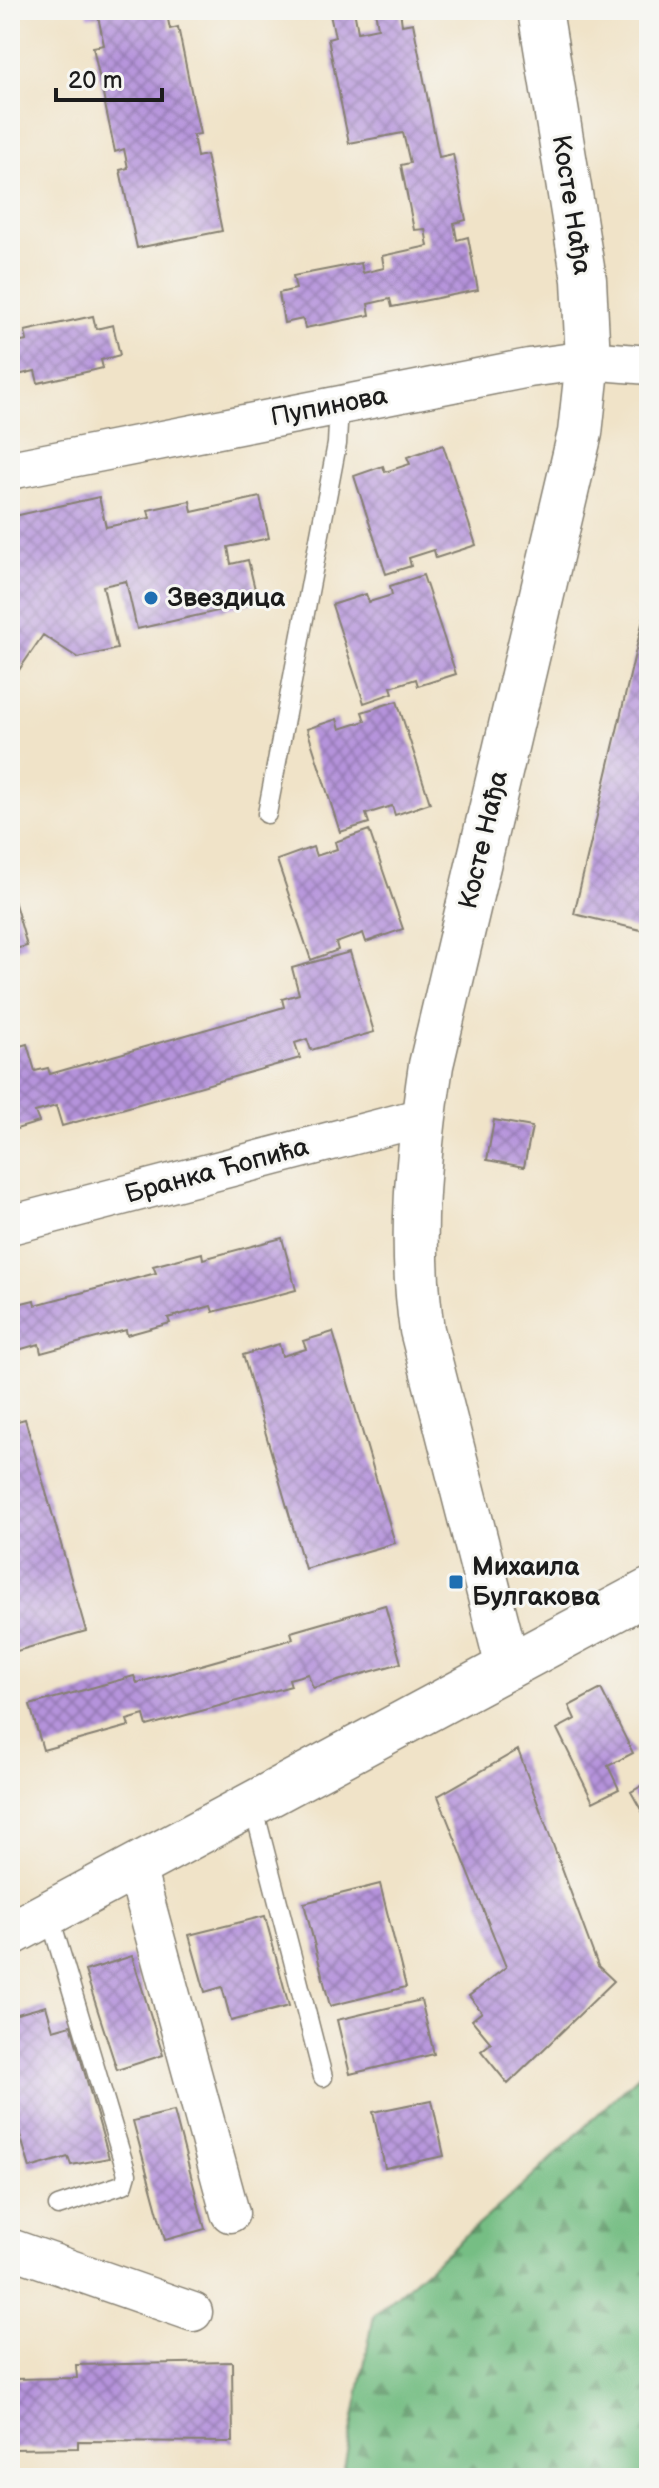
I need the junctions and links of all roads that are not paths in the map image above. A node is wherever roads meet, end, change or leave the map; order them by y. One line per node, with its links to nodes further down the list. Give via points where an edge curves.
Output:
1 (540, 10): 2 (street, Косте Нађа, via 584,280)
2 (588, 360): 3 (street, Пупинова); 4 (street, Пупинова); 7 (street, Косте Нађа, via 580,433)
3 (649, 365)
4 (339, 404): 5 (street, Пупинова); 6 (lane, via 337,444)
5 (10, 470)
6 (267, 814)
7 (423, 1117): 8 (street, Бранка Ћопића); 10 (street, Косте Нађа, via 415,1278 422,1330)
8 (10, 1225)
9 (649, 1591): 10 (street)
10 (508, 1667): 11 (street)
11 (253, 1805): 12 (street); 15 (lane)
12 (136, 1867): 13 (street); 17 (street)
13 (49, 1914): 14 (street); 16 (lane, via 127,2174 124,2184)
14 (10, 1934)
15 (323, 2077)
16 (58, 2206)
17 (230, 2213)
18 (10, 2248): 19 (street)
19 (193, 2312)

